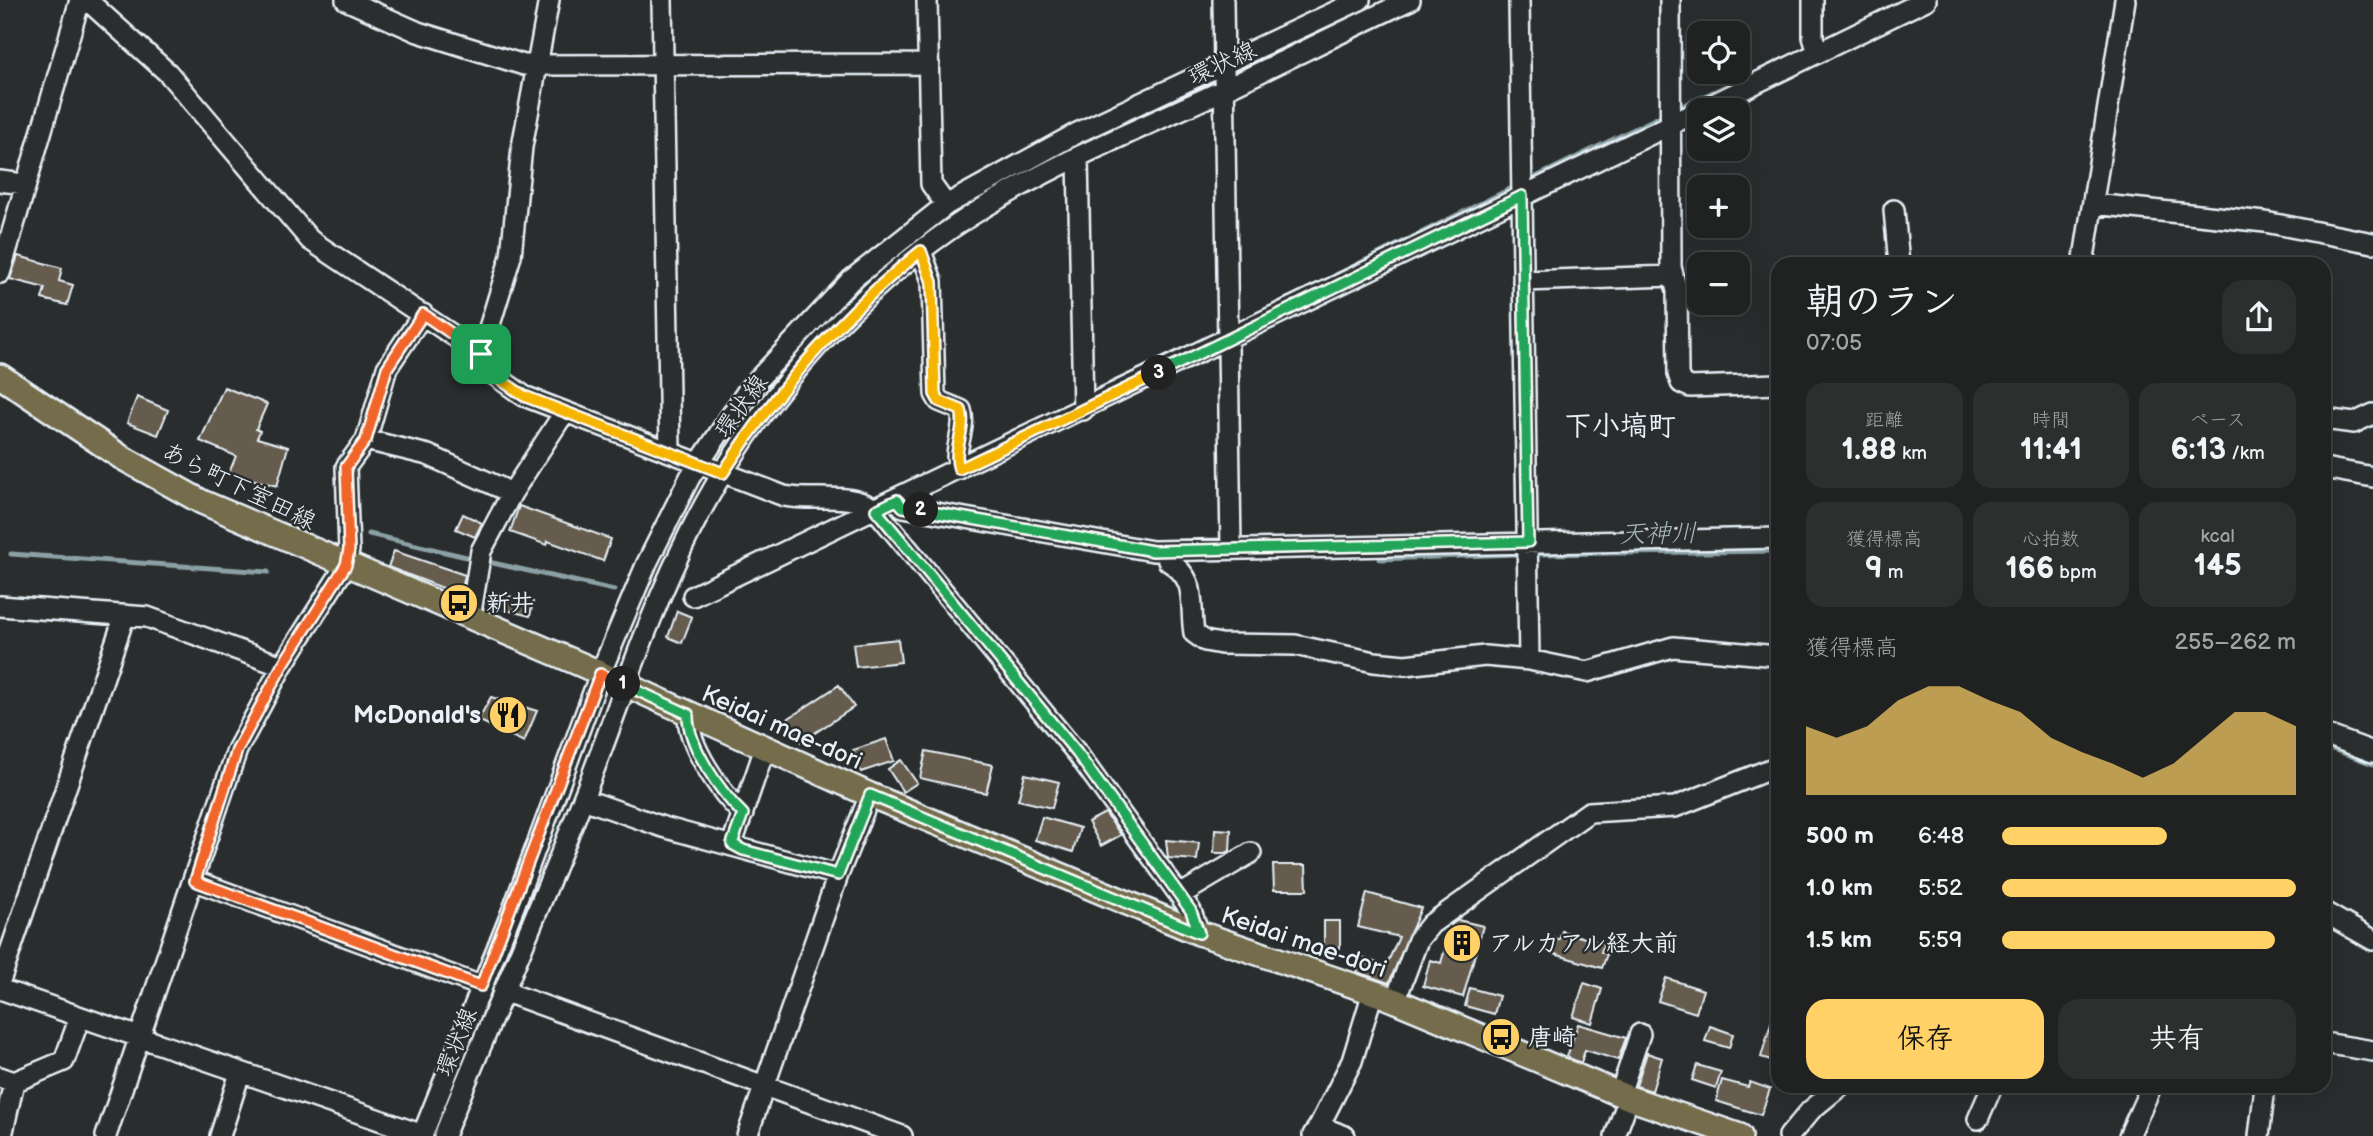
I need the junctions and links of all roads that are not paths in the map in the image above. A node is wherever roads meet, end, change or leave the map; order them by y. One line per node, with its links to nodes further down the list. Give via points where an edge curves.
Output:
1 (346, 0): 15 (street)
2 (394, 0): 15 (street)
3 (549, 0): 20 (street)
4 (662, 0): 17 (street)
5 (927, 0): 18 (street)
6 (1223, 0): 19 (street)
7 (1360, 0): 19 (street, 環状線)
8 (1410, 0): 21 (street, 環状線)
9 (1520, 0): 28 (street)
10 (1670, 0): 24 (street)
11 (1813, 0): 16 (street)
12 (1926, 0): 16 (street)
13 (2125, 0): 29 (street)
14 (79, 1): 27 (street); 39 (street, via 168,73 300,230)
15 (392, 21): 20 (street, via 431,37)
16 (1818, 53): 22 (street)
17 (664, 64): 18 (street); 20 (street); 49 (street)
18 (929, 64): 30 (street, via 931,184)
19 (1224, 64): 21 (street); 30 (street, 環状線, via 1077,133)
20 (537, 66): 41 (street, via 522,147 511,256)
21 (1225, 89): 25 (street, 環状線); 40 (street)
22 (1726, 98)
23 (1687, 117): 24 (street)
24 (1671, 124): 28 (street); 37 (street)
25 (1078, 156): 33 (street, 環状線, via 1002,196); 44 (street)
26 (0, 181): 27 (street)
27 (24, 184): 36 (street)
28 (1522, 196): 38 (street); 40 (street)
29 (2094, 204): 32 (street, via 2265,222); 35 (street)
30 (946, 205): 50 (street, 環状線, via 851,280 814,317 748,390)
31 (1894, 210): 34 (street)
32 (2373, 243)
33 (921, 251): 51 (street, via 932,282 935,394 939,401 961,410 963,417 955,456); 53 (street, 環状線, via 862,302 803,364 768,405)
34 (1898, 257)
35 (2084, 257)
36 (0, 273)
37 (1672, 276): 38 (street); 43 (street, via 1677,291 1681,383 1690,387)
38 (1523, 281): 59 (street)
39 (423, 314): 41 (street); 48 (street, via 387,368)
40 (1228, 339): 44 (street); 60 (street)
41 (481, 354): 45 (street, via 485,367 500,381)
42 (0, 376): 62 (main road, あら町下室田線, via 121,457 202,502)
43 (1771, 384)
44 (1083, 410): 51 (street)
45 (564, 413): 49 (street); 55 (street)
46 (2373, 415): 47 (street, via 2354,423)
47 (2331, 420)
48 (366, 440): 55 (street, via 428,455); 62 (street, via 346,467)
49 (670, 451): 50 (street)
50 (698, 463): 53 (street); 70 (street, 環状線, via 647,564)
51 (959, 469): 56 (street)
52 (2331, 469): 54 (street)
53 (723, 473): 57 (street, via 783,496 851,498); 71 (street, 環状線, via 680,554)
54 (2373, 477)
55 (512, 493): 66 (street, via 481,551)
56 (897, 500): 57 (street); 61 (street, via 903,507 1034,532)
57 (876, 510): 63 (street); 84 (street, via 1077,753)
58 (1771, 538): 59 (street)
59 (1528, 542): 60 (street); 68 (street)
60 (1231, 549): 61 (street)
61 (1166, 551): 68 (street, via 1168,561 1191,585 1194,633 1205,641 1295,645 1405,665 1485,656)
62 (346, 565): 66 (main road, あら町下室田線); 69 (street)
63 (693, 596)
64 (0, 606): 65 (street)
65 (125, 615): 69 (street, via 147,617); 88 (street)
66 (470, 618): 70 (main road, あら町下室田線)
67 (1771, 655): 68 (street, via 1673,647 1587,672)
68 (1529, 660)
69 (282, 666): 83 (street, via 237,750)
70 (600, 674): 71 (main road, あら町下室田線); 89 (street, 環状線)
71 (625, 685): 72 (main road, Keidai mae-dori); 78 (street, 環状線)
72 (688, 714): 74 (main road, Keidai mae-dori); 79 (street, via 695,747)
73 (2331, 737): 75 (street)
74 (765, 748): 77 (main road, Keidai mae-dori); 79 (street)
75 (2373, 752)
76 (1771, 769): 93 (street, via 1675,807 1589,813 1431,923 1418,940)
77 (870, 795): 82 (street); 86 (main road, Keidai mae-dori)
78 (583, 799): 80 (street); 91 (street, 環状線)
79 (743, 814): 80 (street)
80 (734, 845): 82 (street)
81 (1251, 853): 84 (street)
82 (838, 875): 101 (street)
83 (195, 881): 89 (street); 96 (street)
84 (1180, 895): 86 (street, via 1196,919)
85 (2331, 916): 87 (street)
86 (1199, 933): 92 (main road, Keidai mae-dori)
87 (2373, 940)
88 (0, 981)
89 (481, 986): 113 (street, 環状線)
90 (0, 989): 94 (street)
91 (503, 990): 101 (street); 114 (street, 環状線)
92 (1373, 992): 93 (main road, Keidai mae-dori); 109 (street, via 1352,1061)
93 (1395, 1000): 106 (main road, Keidai mae-dori)
94 (80, 1017): 96 (street); 100 (street, via 64,1061)
95 (1640, 1034): 106 (street)
96 (139, 1038): 99 (street); 111 (street)
97 (2331, 1044): 98 (street)
98 (2373, 1051)
99 (240, 1073): 112 (street); 113 (street)
100 (7, 1080): 110 (street)
101 (764, 1088): 108 (street); 115 (street)
102 (1832, 1093): 120 (street)
103 (1989, 1093): 107 (street)
104 (2148, 1093): 121 (street)
105 (2264, 1093): 122 (street)
106 (1625, 1096): 118 (street); 119 (main road, Keidai mae-dori)
107 (1978, 1119)
108 (855, 1128): 116 (street)
109 (1316, 1131): 117 (street)
110 (2, 1136)
111 (106, 1136)
112 (219, 1136)
113 (423, 1136)
114 (444, 1136)
115 (747, 1136)
116 (902, 1136)
117 (1345, 1136)
118 (1615, 1136)
119 (1740, 1136)
120 (1789, 1136)
121 (2129, 1136)
122 (2259, 1136)

